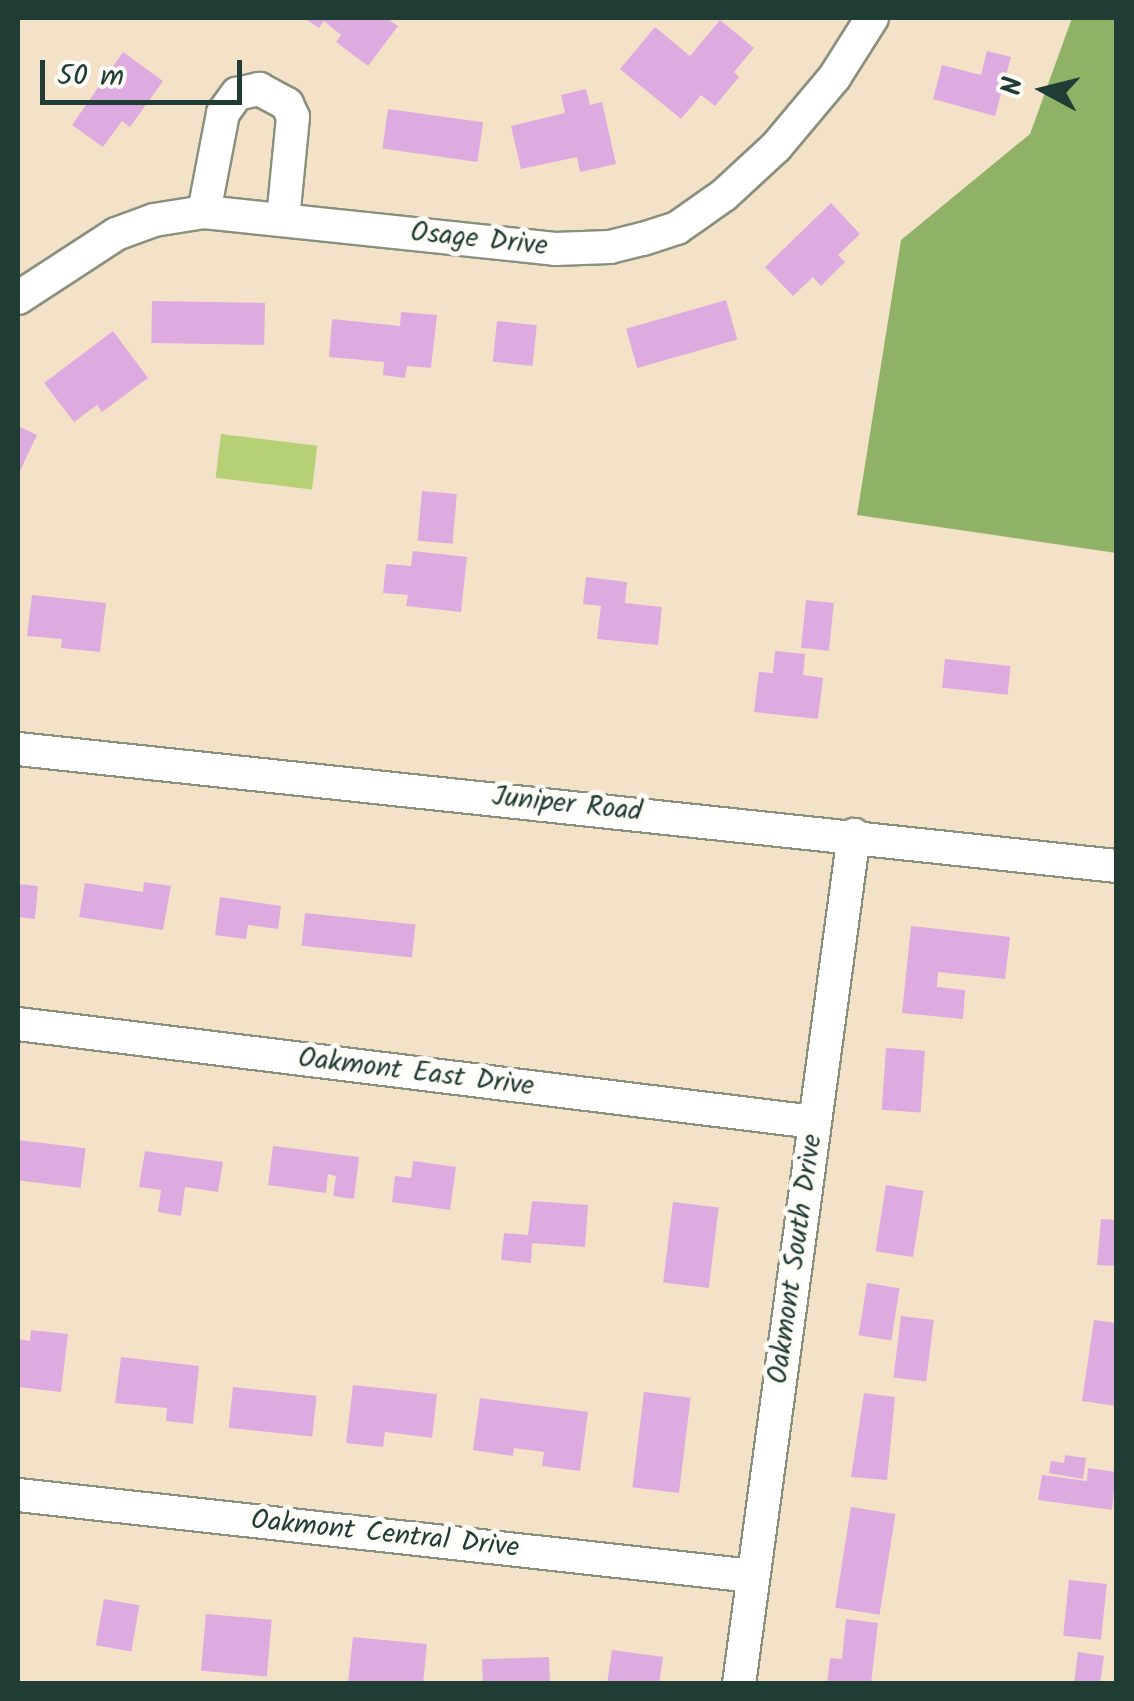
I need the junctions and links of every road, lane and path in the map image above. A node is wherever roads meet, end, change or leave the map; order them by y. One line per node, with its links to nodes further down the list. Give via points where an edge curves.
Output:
1 (871, 20): 3 (street, Osage Drive, via 834,78 776,147 724,196 676,228 610,246 555,248)
2 (204, 212): 3 (street, Osage Drive); 3 (street, via 223,113 237,94 259,89 287,104 293,117); 4 (street, Osage Drive, via 116,234)
3 (282, 219)
4 (18, 298)
5 (18, 749): 6 (street, Juniper Road)
6 (854, 836): 7 (street, Juniper Road); 9 (street, Oakmont South Drive)
7 (1116, 866)
8 (18, 1024): 9 (street, Oakmont East Drive)
9 (814, 1122): 11 (street, Oakmont South Drive)
10 (18, 1495): 11 (street, Oakmont Central Drive)
11 (753, 1576): 12 (street, Oakmont South Drive)
12 (739, 1684)

